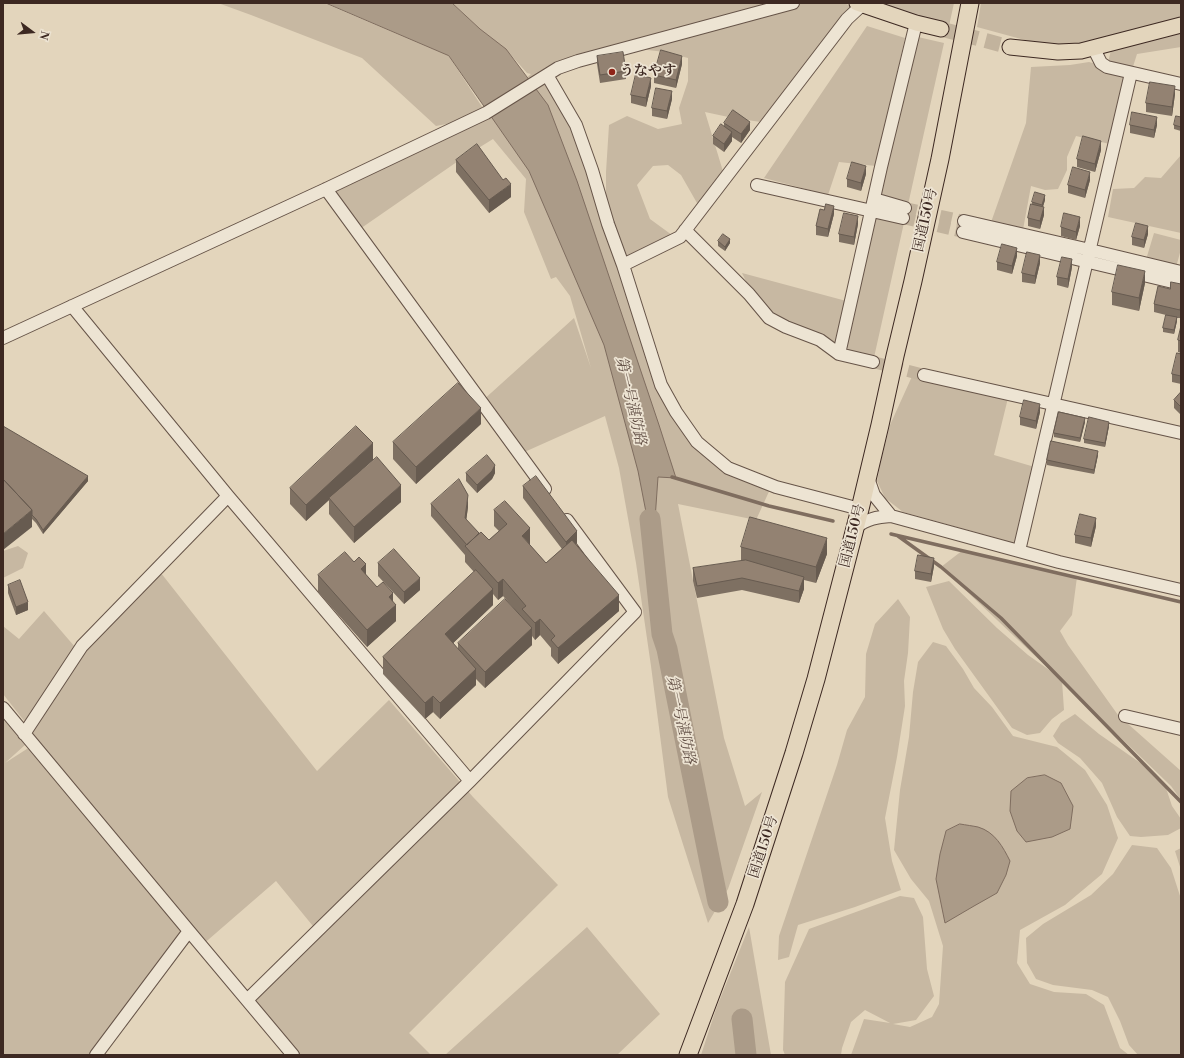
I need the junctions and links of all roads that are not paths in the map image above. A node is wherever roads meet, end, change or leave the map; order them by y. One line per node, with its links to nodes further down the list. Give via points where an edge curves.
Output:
1 (793, 3): 10 (street, via 578,61)
2 (970, 3): 29 (highway, 国道150号, via 940,159)
3 (859, 4): 4 (main road); 17 (street)
4 (916, 23): 6 (main road); 14 (street)
5 (1181, 25): 8 (main road)
6 (941, 29)
7 (1010, 47): 8 (main road, via 1058,52)
8 (1094, 49): 9 (street, via 1101,63 1107,67)
9 (1131, 73): 11 (street); 18 (street)
10 (547, 75): 13 (street, via 486,113); 19 (street, via 576,125)
11 (1181, 84)
12 (757, 186): 15 (street)
13 (326, 189): 22 (street); 31 (street)
14 (874, 199): 15 (street); 15 (street, via 904,213)
15 (872, 211): 24 (street)
16 (963, 226): 18 (street)
17 (685, 230): 19 (street, via 680,237); 24 (street, via 749,294 769,318 820,340)
18 (1088, 256): 20 (street); 21 (street); 27 (street)
19 (623, 265): 32 (street, via 661,385 697,442 728,468 776,487)
20 (1181, 272)
21 (1181, 284)
22 (72, 306): 23 (street); 30 (street)
23 (3, 338)
24 (839, 354): 25 (street)
25 (873, 362)
26 (924, 374): 27 (street)
27 (1054, 404): 28 (street); 36 (street)
28 (1181, 433)
29 (868, 478): 32 (highway, 国道150号); 34 (street, via 874,495)
30 (228, 496): 41 (street, via 82,646); 42 (street)
31 (552, 498)
32 (860, 509): 35 (highway, 国道150号)
33 (561, 511): 42 (street, via 635,612)
34 (891, 516): 35 (street, via 877,517); 36 (street)
35 (856, 527): 47 (highway, 国道150号, via 816,679 771,828)
36 (1019, 551): 37 (street)
37 (1181, 590)
38 (3, 708): 41 (street)
39 (1125, 716): 40 (street)
40 (1181, 730)
41 (24, 734): 43 (street)
42 (470, 781): 44 (street)
43 (188, 932): 44 (street); 45 (street)
44 (247, 1000): 46 (street)
45 (96, 1055)
46 (293, 1055)
47 (688, 1055)

